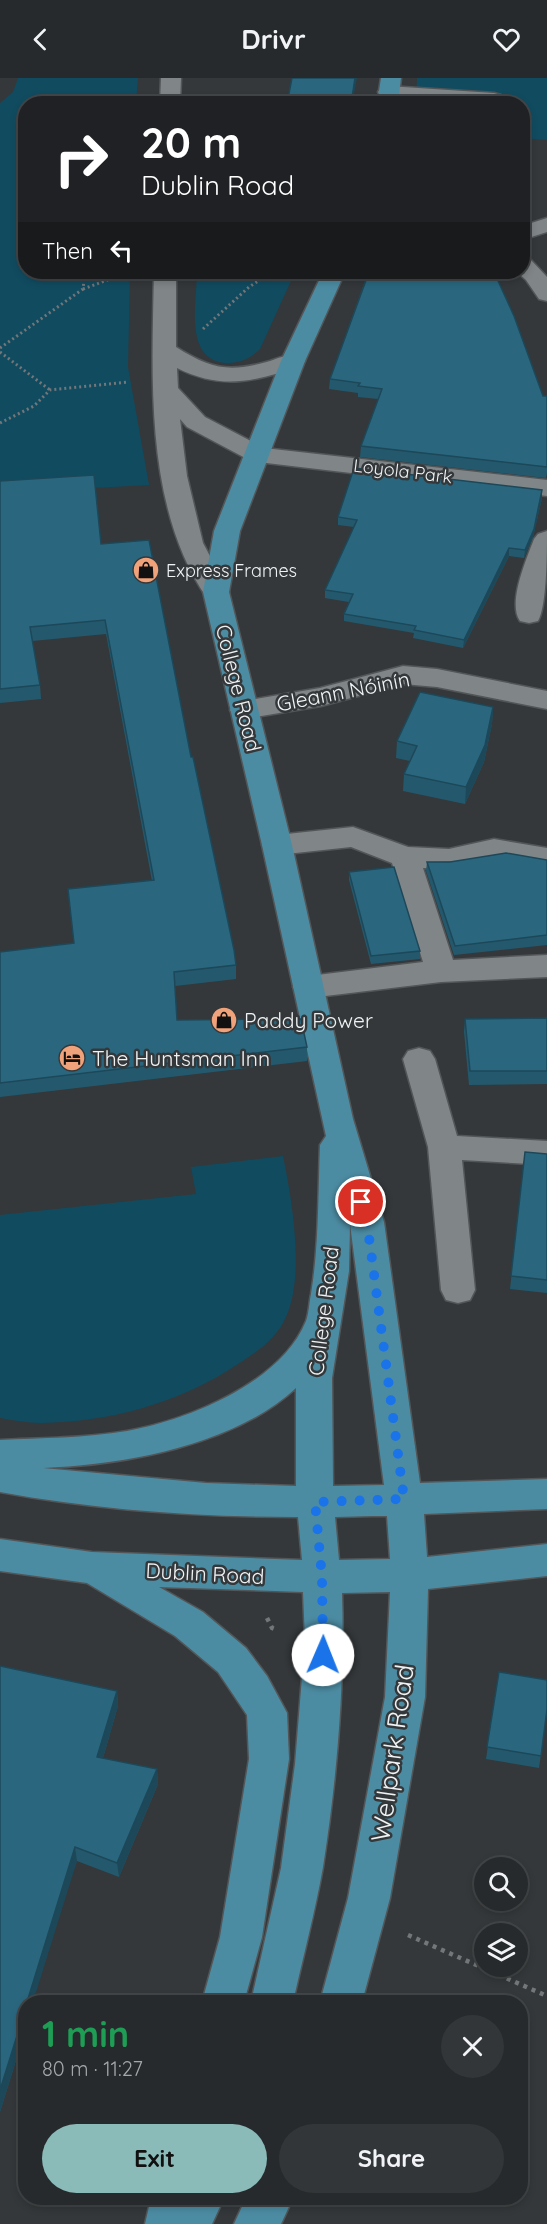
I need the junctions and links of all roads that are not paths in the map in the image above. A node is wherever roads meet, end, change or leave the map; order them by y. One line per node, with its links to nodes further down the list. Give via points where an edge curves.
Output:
1 (171, 78): 3 (street)
2 (389, 91): 4 (street)
3 (170, 96)
4 (455, 96)
5 (547, 225): 6 (street)
6 (530, 230)
7 (530, 271): 10 (street)
8 (165, 279): 11 (street)
9 (331, 279): 12 (main road, College Road)
10 (547, 294)
11 (164, 349): 12 (street, via 190,367 222,378); 13 (street)
12 (293, 361): 14 (main road, College Road)
13 (165, 384): 14 (street, via 196,422); 17 (street, via 168,444 177,490 191,545)
14 (258, 455): 15 (street, Loyola Park); 17 (main road, College Road, via 228,531)
15 (547, 488)
16 (547, 539): 18 (street, via 532,582)
17 (216, 592): 20 (main road, College Road)
18 (529, 615)
19 (547, 700): 20 (street, Gleann Nóinín, via 403,675 321,697)
20 (244, 710): 21 (main road, College Road)
21 (277, 845): 22 (street, via 353,837); 26 (main road, College Road)
22 (405, 857): 23 (street, via 449,859 494,849); 25 (street)
23 (547, 858)
24 (547, 966): 25 (street)
25 (441, 971): 26 (street)
26 (309, 987): 28 (main road, College Road)
27 (419, 1059): 29 (street)
28 (337, 1119): 32 (main road, College Road, via 332,1271); 36 (main road, College Road, via 367,1222)
29 (444, 1148): 30 (street); 31 (street)
30 (547, 1153)
31 (458, 1290)
32 (325, 1319): 33 (main road, via 302,1359 279,1382 216,1418 164,1438 126,1446); 37 (main road, College Road, via 314,1378)
33 (0, 1455)
34 (0, 1477): 37 (main road, via 198,1499)
35 (547, 1494): 36 (main road)
36 (404, 1499): 37 (main road); 41 (main road, Wellpark Road)
37 (315, 1502): 42 (main road)
38 (0, 1555): 40 (main road, Dublin Road)
39 (547, 1560): 41 (main road, Dublin Road)
40 (92, 1568): 42 (main road, Dublin Road); 43 (main road, via 189,1624 232,1660 267,1713 269,1759 241,1937)
41 (410, 1575): 42 (main road, Dublin Road); 45 (main road, Wellpark Road, via 405,1697 369,1898)
42 (322, 1577): 44 (main road, via 324,1640 315,1764 302,1868)
43 (225, 1995)
44 (274, 1995)
45 (343, 1995)
46 (172, 2205): 49 (main road)
47 (198, 2205): 50 (main road)
48 (266, 2205): 51 (main road)
49 (168, 2224)
50 (189, 2224)
51 (257, 2224)

